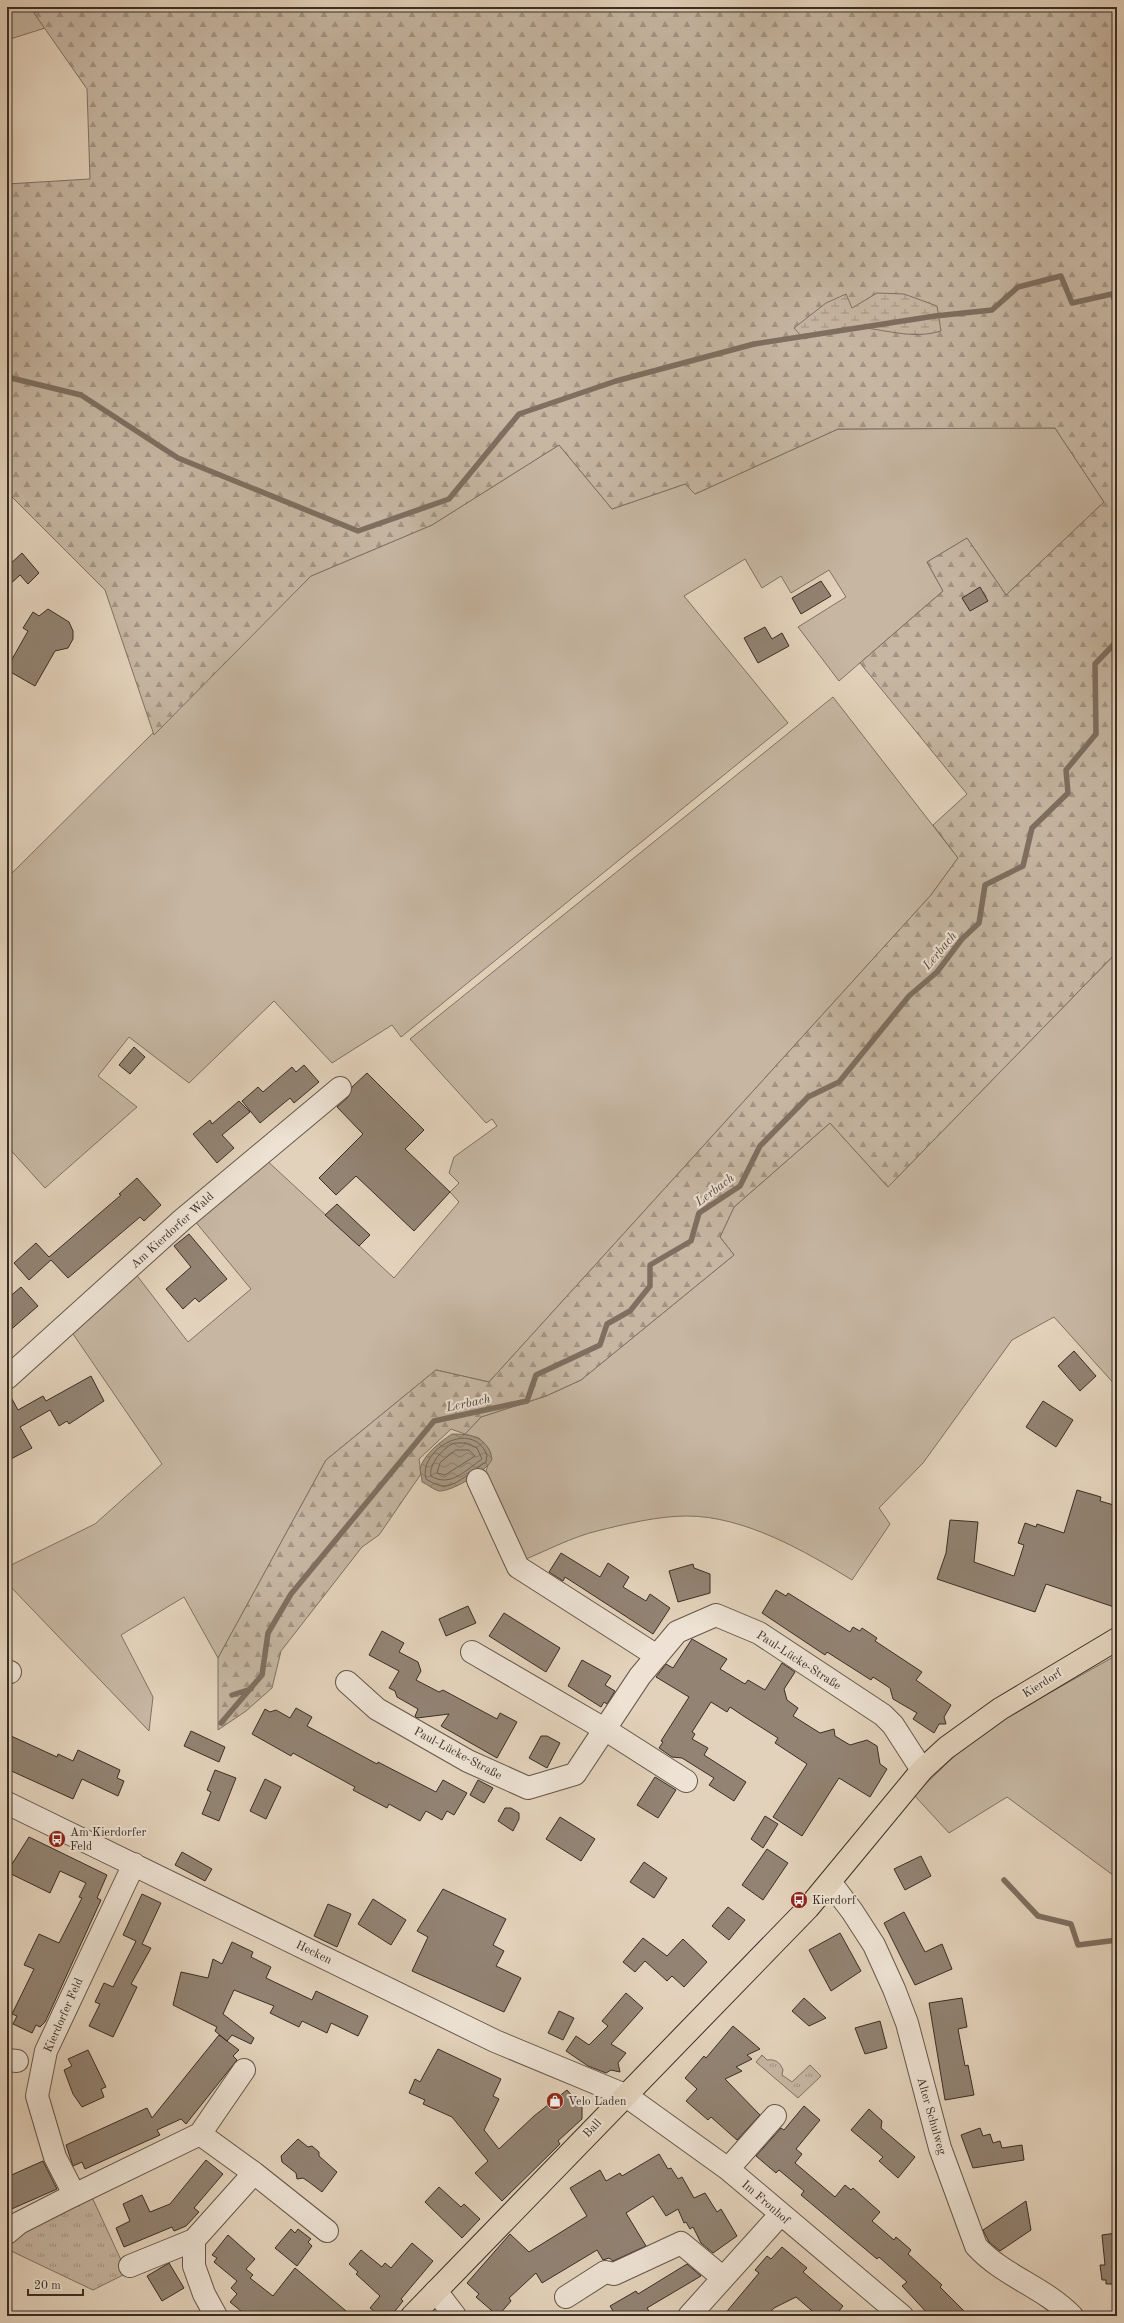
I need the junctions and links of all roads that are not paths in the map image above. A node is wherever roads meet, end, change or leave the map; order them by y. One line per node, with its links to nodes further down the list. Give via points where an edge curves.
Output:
1 (340, 1088): 2 (street, Am Kierdorfer Wald, via 182,1220)
2 (7, 1378)
3 (478, 1480): 6 (street, via 518,1567)
4 (1117, 1638): 9 (main road, Kierdorf, via 1000,1709 946,1748)
5 (472, 1652): 8 (street)
6 (657, 1656): 8 (street, Paul-Lücke-Straße, via 640,1676); 9 (street, Paul-Lücke-Straße, via 677,1632 716,1616 759,1633 883,1715)
7 (347, 1682): 8 (street, Paul-Lücke-Straße, via 377,1709 468,1761 528,1788 575,1774)
8 (606, 1730): 10 (street)
9 (922, 1770): 13 (main road, Kierdorf)
10 (686, 1781)
11 (7, 1803): 12 (street, Hecken)
12 (134, 1864): 16 (street, Hecken, via 495,2041); 21 (street, Kierdorfer Feld, via 46,2051 37,2096 56,2157)
13 (830, 1882): 14 (main road, Kierdorf); 35 (street, Alter Schulweg, via 874,1945 894,1989 907,2023 940,2148 976,2246 1012,2276 1062,2306)
14 (808, 1908): 16 (main road, Ball)
15 (244, 2070): 18 (street)
16 (625, 2095): 19 (street, Im Fronhof); 28 (main road, Ball)
17 (775, 2116): 19 (street)
18 (200, 2134): 20 (street); 21 (street)
19 (728, 2169): 22 (street, Im Fronhof)
20 (254, 2173): 23 (street); 25 (street)
21 (74, 2194): 24 (street, via 19,2223)
22 (780, 2215): 27 (street); 34 (street, Im Fronhof)
23 (328, 2231)
24 (7, 2233)
25 (194, 2240): 26 (street); 31 (street, via 194,2266 204,2294)
26 (130, 2266)
27 (722, 2277): 29 (street, via 681,2243 614,2274 605,2272); 30 (street)
28 (436, 2291): 32 (main road, Ball); 33 (street)
29 (566, 2297)
30 (692, 2315)
31 (216, 2316)
32 (412, 2316)
33 (455, 2316)
34 (902, 2316)
35 (1072, 2316)

